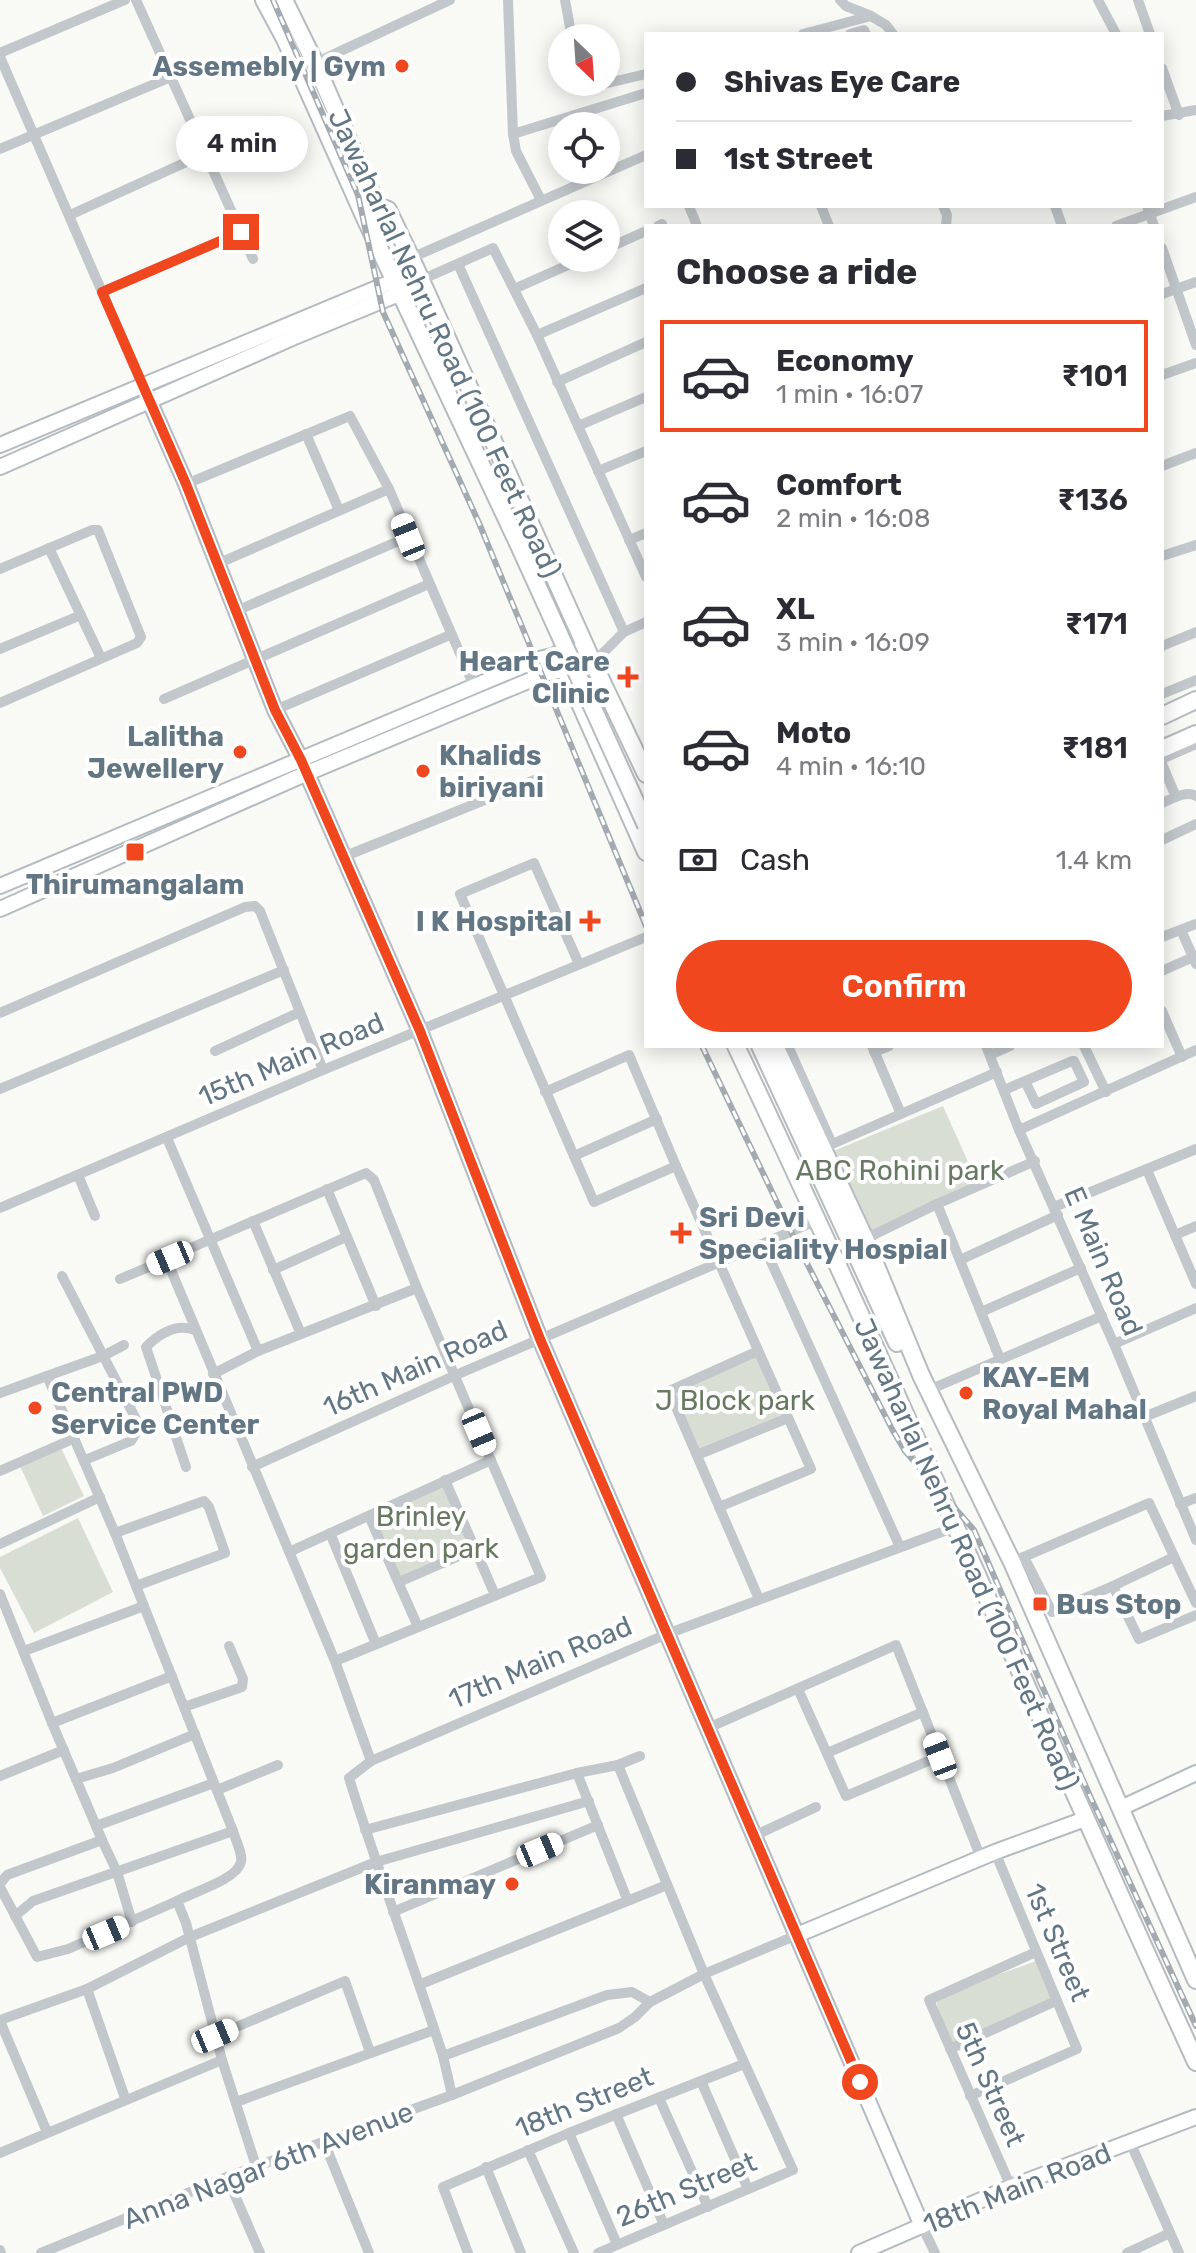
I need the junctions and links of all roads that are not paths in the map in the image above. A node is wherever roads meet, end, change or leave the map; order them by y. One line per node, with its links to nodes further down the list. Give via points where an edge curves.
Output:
1 (125, 0): 17 (street)
2 (136, 0): 21 (street)
3 (264, 0): 36 (main road, Jawaharlal Nehru Road (100 Feet Road))
4 (284, 0): 18 (main road, Jawaharlal Nehru Road (100 Feet Road))
5 (450, 0): 18 (street)
6 (508, 0): 27 (street)
7 (565, 0): 12 (street)
8 (840, 0): 11 (street)
9 (1098, 0): 15 (street)
10 (1138, 0): 16 (street)
11 (871, 16): 13 (street); 14 (street)
12 (569, 24)
13 (811, 32)
14 (891, 32)
15 (1115, 32)
16 (1149, 32)
17 (0, 55): 28 (street)
18 (315, 63): 36 (main road, Jawaharlal Nehru Road (100 Feet Road))
19 (644, 74): 22 (street)
20 (1164, 74): 25 (street)
21 (171, 77): 28 (street); 30 (street)
22 (620, 80)
23 (644, 94): 27 (street)
24 (1196, 110): 25 (street)
25 (1179, 115): 26 (street)
26 (1164, 116)
27 (513, 134): 33 (street)
28 (34, 135): 29 (street); 37 (street)
29 (0, 149)
30 (204, 154): 37 (street); 39 (street)
31 (644, 156): 33 (street)
32 (1196, 197): 34 (street)
33 (541, 200): 43 (street)
34 (1164, 205)
35 (1149, 209): 38 (street)
36 (371, 212): 43 (main road, Jawaharlal Nehru Road (100 Feet Road), via 388,210); 52 (main road, Jawaharlal Nehru Road (100 Feet Road), via 364,228); 77 (main road)
37 (70, 215): 53 (street)
38 (1120, 224)
39 (241, 232): 44 (street); 53 (street)
40 (644, 232): 41 (street)
41 (620, 243)
42 (1164, 254): 51 (street)
43 (411, 258): 47 (main road, Jawaharlal Nehru Road (100 Feet Road))
44 (253, 259)
45 (458, 264): 47 (street); 49 (street, via 493,248); 91 (street)
46 (552, 272): 49 (street)
47 (421, 280): 81 (main road, Jawaharlal Nehru Road (100 Feet Road))
48 (1196, 282): 51 (street)
49 (514, 289): 55 (street)
50 (644, 289): 55 (street)
51 (1176, 289): 54 (street); 57 (street)
52 (392, 290): 61 (street); 63 (street)
53 (102, 292): 61 (street)
54 (1164, 293)
55 (537, 335): 60 (street)
56 (644, 343): 60 (street)
57 (1196, 345)
58 (1196, 363): 59 (street)
59 (1164, 374)
60 (557, 382): 64 (street)
61 (142, 384): 63 (street); 66 (street)
62 (644, 398): 64 (street)
63 (150, 401): 70 (street); 72 (street)
64 (578, 426): 71 (street)
65 (306, 434): 72 (street); 73 (street, via 350,416); 74 (street)
66 (0, 445)
67 (644, 452): 71 (street)
68 (1196, 453): 69 (street)
69 (1164, 465)
70 (0, 467)
71 (598, 471): 78 (street)
72 (186, 484): 84 (street)
73 (389, 489): 74 (street); 76 (street)
74 (339, 510): 84 (street)
75 (644, 534): 78 (street)
76 (408, 537): 87 (street); 88 (street)
77 (521, 540): 116 (main road); 120 (main road, bridge)
78 (629, 540): 86 (street)
79 (1196, 545): 82 (street)
80 (49, 548): 85 (street); 89 (street); 97 (street, via 96,530 141,639)
81 (542, 550): 83 (main road); 96 (main road, Jawaharlal Nehru Road (100 Feet Road))
82 (1164, 555)
83 (516, 561)
84 (217, 564): 88 (street)
85 (0, 569)
86 (644, 573)
87 (429, 584): 93 (street); 98 (street)
88 (236, 611): 98 (street)
89 (81, 615): 95 (street); 97 (street)
90 (644, 623): 91 (street)
91 (624, 632): 96 (street)
92 (1196, 632): 94 (street)
93 (450, 635): 101 (street); 106 (street)
94 (1164, 645)
95 (0, 649)
96 (590, 655): 99 (street); 114 (main road, Jawaharlal Nehru Road (100 Feet Road))
97 (101, 658): 105 (street)
98 (255, 660): 103 (street); 106 (street)
99 (562, 662): 101 (street, via 539,659); 113 (street, via 545,674); 123 (main road)
100 (1196, 680): 102 (street)
101 (474, 686): 113 (street)
102 (1164, 693)
103 (164, 699)
104 (1196, 700): 107 (main road)
105 (0, 703)
106 (275, 710): 113 (street)
107 (1164, 715)
108 (1196, 734): 110 (main road)
109 (1196, 744): 111 (street)
110 (1164, 748)
111 (1164, 760)
112 (1164, 766): 118 (street)
113 (303, 767): 124 (street); 125 (street); 126 (street)
114 (644, 770)
115 (537, 779): 124 (street)
116 (644, 796)
117 (1196, 796): 118 (street)
118 (1176, 797): 119 (street)
119 (1164, 802)
120 (644, 820)
121 (1196, 824): 122 (street)
122 (1164, 839)
123 (644, 847)
124 (343, 857): 139 (street)
125 (0, 886)
126 (0, 909)
127 (1196, 924): 128 (street)
128 (1181, 930): 129 (street); 131 (street)
129 (1164, 936)
130 (644, 938): 132 (street, 15th Main Road)
131 (1194, 961): 134 (street)
132 (579, 964): 135 (street, 15th Main Road); 135 (street, via 534,863 460,894)
133 (284, 970): 136 (street); 137 (street, via 260,911 245,907); 155 (street)
134 (1164, 970)
135 (503, 995): 139 (street, 15th Main Road); 157 (street)
136 (300, 1012): 149 (street); 151 (street)
137 (0, 1013)
138 (1164, 1016): 150 (street)
139 (420, 1031): 151 (street, 15th Main Road); 199 (street)
140 (737, 1048): 176 (main road, Jawaharlal Nehru Road (100 Feet Road))
141 (747, 1048): 165 (main road)
142 (761, 1048): 165 (main road)
143 (776, 1048): 165 (main road, Jawaharlal Nehru Road (100 Feet Road))
144 (789, 1048): 165 (street)
145 (1088, 1048): 158 (street)
146 (873, 1049): 160 (street)
147 (988, 1050): 152 (street, E Main Road)
148 (1196, 1050): 150 (street)
149 (215, 1051)
150 (1182, 1057): 158 (street)
151 (323, 1070): 163 (street, 15th Main Road)
152 (997, 1072): 156 (street, E Main Road); 160 (street)
153 (1025, 1081): 154 (street, via 1036,1104); 154 (street, via 1074,1061 1084,1082); 156 (street)
154 (1075, 1088): 159 (street)
155 (0, 1089)
156 (1004, 1090): 162 (street, E Main Road)
157 (545, 1092): 161 (street, via 629,1055); 166 (street)
158 (1106, 1092): 159 (street)
159 (1082, 1102): 162 (street)
160 (901, 1114): 165 (street)
161 (657, 1119): 166 (street); 168 (street)
162 (1019, 1130): 167 (street, E Main Road)
163 (167, 1138): 170 (street, 15th Main Road); 182 (street)
164 (1196, 1149): 169 (street)
165 (816, 1152): 181 (main road, Jawaharlal Nehru Road (100 Feet Road)); 209 (main road, via 907,1364); 210 (main road, via 892,1366)
166 (574, 1156): 168 (street, via 594,1202)
167 (1035, 1161): 172 (street); 174 (street, E Main Road)
168 (676, 1166): 186 (street)
169 (1147, 1170): 174 (street); 179 (street)
170 (78, 1175): 173 (street, 15th Main Road); 175 (street)
171 (327, 1189): 177 (street); 180 (street); 192 (street, via 362,1173 372,1177)
172 (937, 1204): 181 (street); 185 (street)
173 (0, 1208)
174 (1056, 1211): 185 (street); 187 (street, E Main Road)
175 (95, 1216)
176 (818, 1220): 183 (street, 16th Main Road); 210 (main road, Jawaharlal Nehru Road (100 Feet Road))
177 (253, 1221): 182 (street); 188 (street)
178 (1196, 1226): 179 (street)
179 (1175, 1235): 191 (street)
180 (346, 1237): 188 (street); 193 (street)
181 (865, 1239): 209 (main road, Jawaharlal Nehru Road (100 Feet Road))
182 (211, 1240): 184 (street); 202 (street)
183 (763, 1244): 186 (street, 16th Main Road); 233 (street)
184 (170, 1258): 190 (street); 197 (street, via 168,1267)
185 (960, 1260): 195 (street)
186 (719, 1263): 199 (street, 16th Main Road); 203 (street)
187 (1081, 1268): 195 (street); 196 (street, E Main Road)
188 (273, 1270): 198 (street)
189 (62, 1276): 204 (street)
190 (120, 1279)
191 (1196, 1284)
192 (417, 1288): 193 (street); 207 (street)
193 (376, 1306): 198 (street)
194 (1196, 1308): 200 (street)
195 (981, 1312): 205 (street)
196 (1102, 1316): 200 (street, E Main Road); 205 (street)
197 (195, 1330): 206 (street); 219 (street, via 185,1327 160,1334 146,1347)
198 (301, 1334): 202 (street)
199 (540, 1339): 207 (street, 16th Main Road); 248 (street)
200 (1114, 1344): 213 (street, E Main Road)
201 (124, 1345): 204 (street)
202 (258, 1351): 206 (street)
203 (758, 1351): 214 (street); 216 (street, via 669,1391)
204 (103, 1356): 208 (street); 217 (street, via 140,1427 131,1441)
205 (1000, 1359): 209 (street)
206 (213, 1374): 220 (street)
207 (456, 1375): 218 (street); 220 (street, 16th Main Road)
208 (47, 1376): 211 (street); 215 (street)
209 (925, 1383): 237 (main road, Jawaharlal Nehru Road (100 Feet Road))
210 (894, 1391): 228 (main road, Jawaharlal Nehru Road (100 Feet Road))
211 (0, 1393)
212 (1196, 1396): 213 (street)
213 (1144, 1417): 225 (street, E Main Road)
214 (788, 1418): 216 (street); 226 (street, via 811,1469)
215 (75, 1438): 217 (street); 221 (street)
216 (697, 1455): 226 (street)
217 (85, 1460): 223 (street)
218 (491, 1460): 222 (street); 242 (street, via 541,1577)
219 (186, 1467)
220 (252, 1467): 235 (street)
221 (0, 1471)
222 (445, 1480): 227 (street); 234 (street)
223 (100, 1497): 229 (street); 232 (street)
224 (1196, 1498): 225 (street)
225 (1180, 1504): 231 (street, E Main Road)
226 (719, 1507): 243 (street)
227 (369, 1516): 230 (street); 238 (street)
228 (955, 1527): 233 (street, 17th Main Road); 275 (main road, Jawaharlal Nehru Road (100 Feet Road))
229 (115, 1533): 239 (street); 239 (street, via 204,1501 209,1507 225,1553)
230 (330, 1533): 235 (street); 249 (street)
231 (1196, 1540)
232 (0, 1544)
233 (900, 1547): 243 (street, 17th Main Road)
234 (475, 1549): 238 (street); 242 (street)
235 (289, 1552): 252 (street)
236 (1174, 1557): 237 (street, via 1149,1503); 240 (street); 244 (street)
237 (1018, 1559): 240 (street, via 1052,1612); 274 (main road, Jawaharlal Nehru Road (100 Feet Road))
238 (399, 1582): 247 (street)
239 (136, 1586): 245 (street)
240 (1113, 1586): 246 (street, via 1139,1639)
241 (0, 1594): 251 (street)
242 (495, 1595): 247 (street)
243 (759, 1599): 248 (street, 17th Main Road)
244 (1196, 1603)
245 (144, 1606): 251 (street); 253 (street)
246 (1196, 1615)
247 (418, 1627): 249 (street)
248 (667, 1634): 258 (street); 264 (street, 17th Main Road)
249 (376, 1644): 252 (street)
250 (229, 1646): 255 (street, via 242,1687)
251 (24, 1651): 257 (street)
252 (335, 1661): 264 (street)
253 (172, 1676): 255 (street); 257 (street)
254 (798, 1689): 256 (street, 1st Street, via 896,1645); 258 (street); 261 (street)
255 (184, 1707): 259 (street)
256 (923, 1712): 261 (street); 263 (street, 1st Street)
257 (52, 1723): 260 (street)
258 (708, 1728): 280 (street)
259 (193, 1730): 270 (street, via 113,1768); 271 (street)
260 (64, 1750): 269 (street); 270 (street)
261 (827, 1753): 263 (street, via 846,1796)
262 (640, 1756): 266 (street)
263 (940, 1756): 282 (street, 1st Street)
264 (371, 1761): 278 (street, Anna Nagar 6th Avenue, via 349,1778)
265 (278, 1765): 271 (street)
266 (618, 1765): 267 (street); 286 (street)
267 (577, 1773): 272 (street); 278 (street)
268 (1196, 1773): 274 (street)
269 (0, 1776)
270 (76, 1779): 277 (street)
271 (216, 1787): 277 (street); 279 (street)
272 (589, 1801): 276 (street); 283 (street)
273 (816, 1807): 280 (street)
274 (1121, 1808): 296 (main road, Jawaharlal Nehru Road (100 Feet Road))
275 (1085, 1819): 282 (street, Anna Nagar 6th Avenue); 308 (main road, Jawaharlal Nehru Road (100 Feet Road))
276 (598, 1825): 287 (street); 289 (street)
277 (96, 1826): 281 (street)
278 (365, 1830): 283 (street, Anna Nagar 6th Avenue)
279 (233, 1831): 284 (street); 288 (street, via 239,1866 221,1882)
280 (754, 1836): 292 (street)
281 (102, 1840): 284 (street); 285 (street, via 10,1873)
282 (988, 1855): 292 (street, Anna Nagar 6th Avenue); 294 (street, 1st Street)
283 (376, 1862): 289 (street, Anna Nagar 6th Avenue); 293 (street)
284 (117, 1872): 290 (street, via 33,1901); 291 (street)
285 (0, 1885): 290 (street)
286 (667, 1885): 287 (street); 295 (street)
287 (627, 1899): 297 (street)
288 (177, 1901): 291 (street); 293 (street)
289 (393, 1912): 297 (street, Anna Nagar 6th Avenue)
290 (15, 1916): 291 (street, via 37,1957)
291 (132, 1922)
292 (797, 1935): 295 (street, Anna Nagar 6th Avenue); 331 (street)
293 (190, 1937): 298 (street); 303 (street)
294 (1036, 1952): 299 (street, 1st Street); 304 (street, 5th Street, via 929,2000)
295 (704, 1974): 300 (street, Anna Nagar 6th Avenue); 309 (street)
296 (1196, 1980)
297 (421, 1984): 302 (street, Anna Nagar 6th Avenue)
298 (87, 1989): 301 (street); 313 (street)
299 (1056, 2001): 304 (street); 312 (street, 1st Street, via 1077,2049)
300 (650, 2002): 306 (street, via 632,1992 607,1995); 311 (street, Anna Nagar 6th Avenue, via 619,2028)
301 (0, 2021): 318 (street)
302 (434, 2030): 305 (street); 306 (street, Anna Nagar 6th Avenue)
303 (215, 2036): 305 (street, via 345,1981); 307 (street)
304 (950, 2049): 312 (street, 5th Street)
305 (370, 2052): 315 (street)
306 (443, 2056): 311 (street, Anna Nagar 6th Avenue)
307 (222, 2060): 313 (street); 315 (street)
308 (1196, 2062)
309 (744, 2064): 310 (street, 18th Street); 328 (street, 26th Street, via 793,2170)
310 (701, 2081): 314 (street, 18th Street); 328 (street)
311 (452, 2095): 320 (street, Anna Nagar 6th Avenue)
312 (970, 2096): 327 (street, 5th Street)
313 (125, 2098): 318 (street)
314 (659, 2098): 316 (street, 18th Street); 329 (street)
315 (236, 2102): 324 (street)
316 (616, 2114): 319 (street, 18th Street); 330 (street)
317 (1196, 2117): 321 (street, 18th Main Road)
318 (47, 2132): 323 (street)
319 (569, 2133): 322 (street, 18th Street); 333 (street)
320 (324, 2142): 324 (street, Anna Nagar 6th Avenue); 336 (street)
321 (1131, 2144): 327 (street, 18th Main Road); 332 (street)
322 (528, 2150): 325 (street, 18th Street); 339 (street)
323 (0, 2153)
324 (256, 2166): 326 (street, Anna Nagar 6th Avenue)
325 (486, 2167): 337 (street, 18th Street, via 443,2187); 338 (street)
326 (227, 2177): 334 (street, Anna Nagar 6th Avenue); 335 (street)
327 (1011, 2187): 331 (street, 18th Main Road)
328 (748, 2189): 329 (street, 26th Street)
329 (708, 2207): 330 (street, 26th Street)
330 (664, 2225): 333 (street, 26th Street)
331 (922, 2226): 341 (street, 18th Main Road); 342 (street)
332 (1170, 2233): 343 (street); 344 (street)
333 (617, 2244): 340 (street, 26th Street)
334 (41, 2253)
335 (260, 2253)
336 (369, 2253)
337 (468, 2253)
338 (521, 2253)
339 (574, 2253)
340 (598, 2253)
341 (859, 2253)
342 (935, 2253)
343 (1127, 2253)
344 (1179, 2253)

